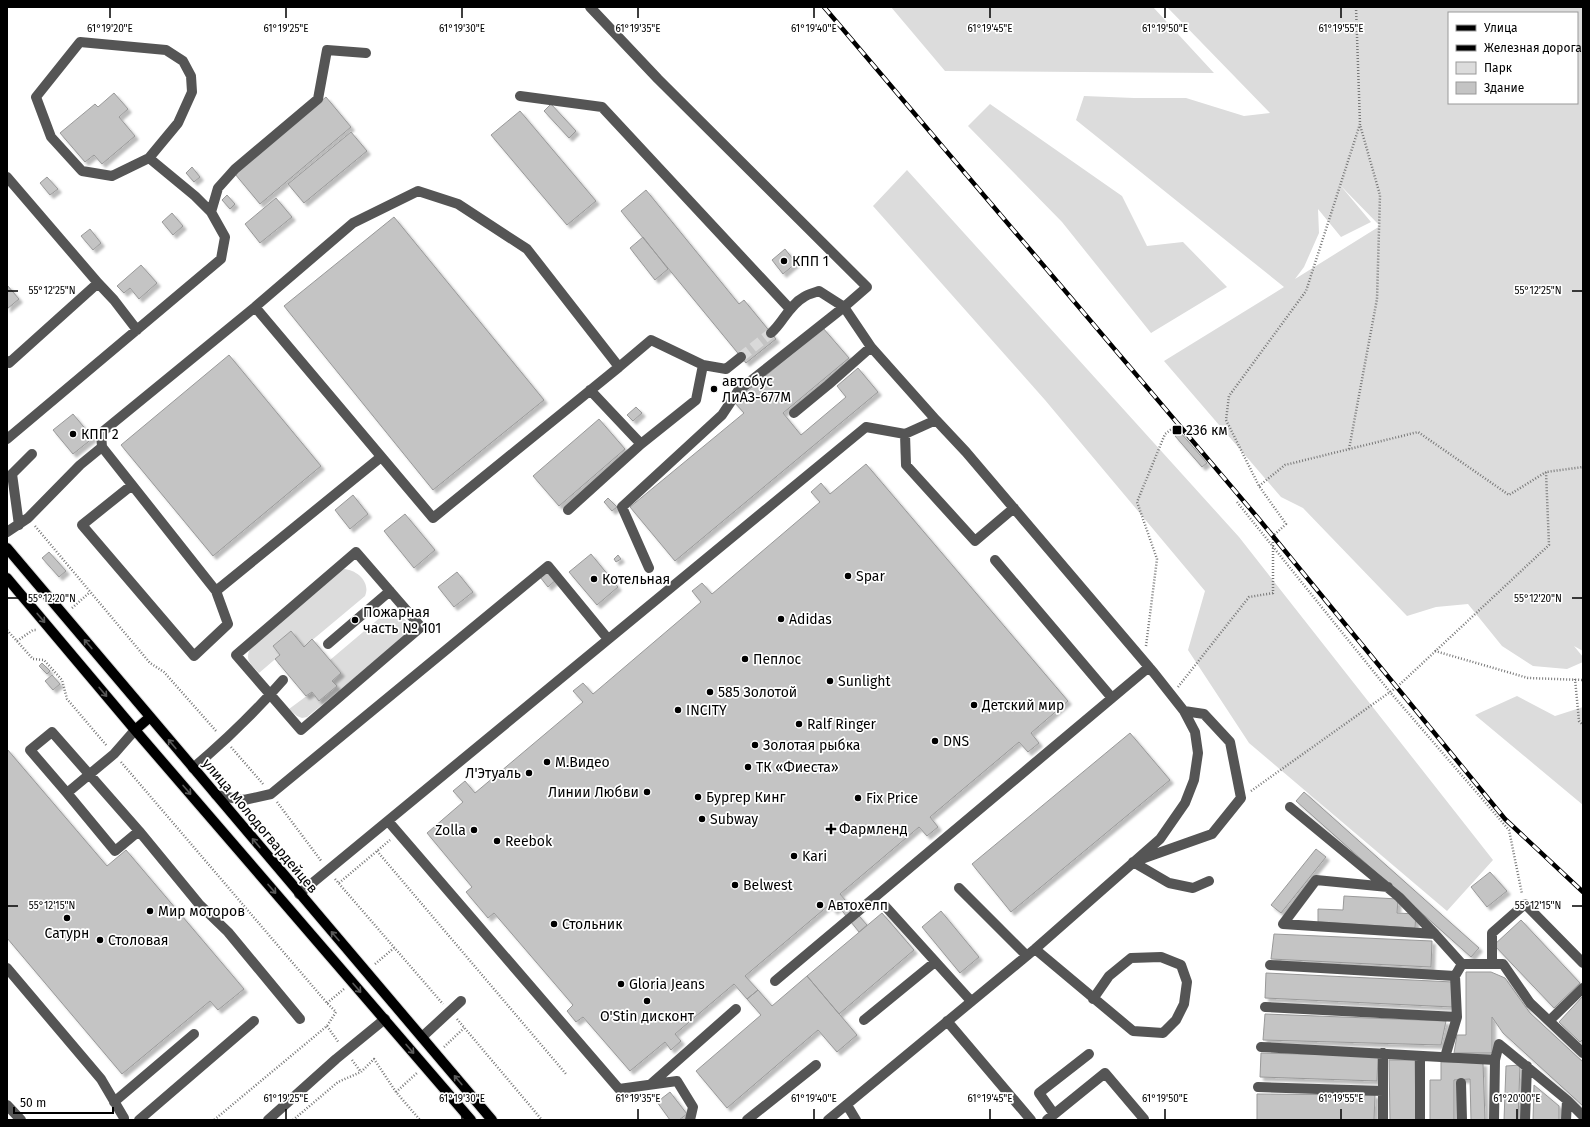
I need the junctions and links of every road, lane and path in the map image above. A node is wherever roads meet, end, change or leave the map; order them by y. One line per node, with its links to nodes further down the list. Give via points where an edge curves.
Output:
1 (590, 7): 11 (street, via 658,79 867,287)
2 (1356, 7): 5 (path)
3 (366, 53): 8 (street, via 327,50 318,99 235,169 218,188)
4 (520, 96): 12 (street, via 602,107)
5 (1360, 124): 28 (path, via 1380,195 1377,298); 34 (path, via 1306,291 1230,396 1226,420)
6 (149, 158): 6 (street, via 112,176 82,171 51,137 36,97 80,42 166,50 183,61 192,76 192,92 178,123); 8 (street)
7 (7, 177): 9 (street)
8 (211, 212): 13 (street, via 224,237 221,259)
9 (98, 284): 13 (street, via 114,300); 17 (street, via 9,362)
10 (255, 307): 19 (street, via 353,223 418,190 458,204 527,249); 27 (street, via 101,433); 30 (street)
11 (844, 307): 12 (street, via 819,291 803,297); 15 (street); 44 (street, via 738,391 722,415 622,507)
12 (790, 309): 14 (street)
13 (136, 330): 25 (street)
14 (771, 333)
15 (871, 347): 21 (street); 22 (street)
16 (741, 357): 18 (street, via 726,369)
17 (7, 361)
18 (703, 365): 19 (street, via 652,340); 26 (street, via 696,400)
19 (619, 366): 20 (street)
20 (590, 390): 26 (street); 30 (street, via 433,518)
21 (794, 413)
22 (936, 420): 24 (street); 36 (street)
23 (1173, 428): 52 (path, via 1165,434 1137,502 1157,559 1148,642)
24 (905, 434): 36 (street, via 906,466 976,541); 49 (street, via 866,427)
25 (7, 439)
26 (641, 444): 37 (street)
27 (102, 447): 33 (street); 38 (street, via 80,465)
28 (1349, 449): 32 (path, via 1418,432 1509,495); 34 (path, via 1285,466)
29 (32, 454): 39 (street, via 12,474)
30 (381, 457): 46 (street)
31 (1583, 467): 32 (path)
32 (1546, 472): 51 (path, via 1549,544)
33 (132, 485): 46 (street); 46 (street, via 82,525 194,656 228,624)
34 (1259, 486): 41 (path, via 1286,524 1273,536)
35 (1237, 502): 41 (path)
36 (1014, 508): 52 (street)
37 (568, 510)
38 (28, 518): 39 (street); 65 (path, via 150,663 164,672)
39 (19, 525): 40 (street)
40 (7, 532)
41 (1273, 547): 57 (path); 58 (path, via 1273,593 1249,597)
42 (7, 548): 62 (main road, улица Молодогвардейцев, one-way to 42)
43 (996, 560): 60 (street)
44 (649, 568)
45 (7, 578): 64 (main road, one-way to 64)
46 (216, 591)
47 (390, 591): 50 (street); 59 (street, via 421,627 301,730); 59 (street, via 356,552 236,655)
48 (7, 630): 66 (path, via 33,659 44,660 62,680 67,699)
49 (608, 639): 70 (street, via 548,566); 74 (street)
50 (328, 644)
51 (1434, 651): 54 (path, via 1528,678); 57 (path)
52 (1141, 658): 53 (street)
53 (1149, 667): 58 (street); 60 (street)
54 (1575, 679): 56 (path); 63 (path, via 1579,721)
55 (283, 680): 59 (street)
56 (1583, 680)
57 (1390, 692): 72 (path); 85 (path, via 1509,830)
58 (1171, 694): 61 (street)
59 (270, 695): 65 (street)
60 (1112, 698): 97 (street)
61 (1184, 711): 72 (street, via 1204,714 1230,742); 78 (street, via 1194,732 1198,753 1194,780 1185,803 1160,838)
62 (150, 717): 64 (main road); 67 (main road, улица Молодогвардейцев, one-way to 62)
63 (1583, 725)
64 (135, 730): 66 (street); 108 (main road, one-way to 108)
65 (225, 741): 67 (street); 70 (path)
66 (114, 754): 68 (street); 139 (path, via 336,1012 327,1026)
67 (193, 768): 71 (main road, улица Молодогвардейцев)
68 (90, 774): 69 (street); 69 (street, via 52,732 30,750); 75 (street)
69 (67, 793): 75 (street, via 115,851)
70 (271, 794): 71 (street, via 244,800); 79 (path)
71 (216, 795): 84 (main road, улица Молодогвардейцев, one-way to 71)
72 (1241, 798): 78 (street, via 1212,834)
73 (1290, 807): 83 (street)
74 (388, 821): 76 (street); 79 (street)
75 (139, 831): 107 (street)
76 (398, 833): 77 (path); 126 (street, via 619,1089)
77 (377, 851): 81 (path); 124 (path)
78 (1133, 862): 80 (street, via 1169,883 1193,888); 88 (street)
79 (328, 870): 81 (path); 84 (street)
80 (1209, 881)
81 (339, 883): 105 (path)
82 (959, 888): 89 (street)
83 (1388, 888): 87 (street); 87 (street, via 1316,880 1282,924)
84 (299, 894): 103 (main road, улица Молодогвардейцев, one-way to 84)
85 (1525, 904): 91 (street); 93 (street, via 1492,933)
86 (886, 906): 90 (street)
87 (1435, 934): 92 (street)
88 (1035, 949): 89 (street); 99 (street)
89 (1026, 955): 101 (street)
90 (935, 962): 101 (street); 109 (street)
91 (1583, 963)
92 (1462, 964): 93 (street); 96 (street)
93 (1492, 964): 112 (street, via 1503,964 1530,1003)
94 (1270, 965): 96 (street)
95 (7, 968): 130 (street, via 101,1078)
96 (1455, 976): 106 (street)
97 (775, 981)
98 (1583, 988): 112 (street)
99 (1093, 999): 99 (street, via 1133,1031 1163,1033 1176,1020 1184,1004 1187,982 1181,965 1161,957 1131,958 1109,976)
100 (461, 1001): 105 (street)
101 (971, 1001): 111 (street)
102 (1265, 1007): 106 (street)
103 (397, 1008): 108 (main road); 114 (main road, улица Молодогвардейцев)
104 (736, 1009): 126 (street)
105 (450, 1011): 114 (street); 145 (path)
106 (1457, 1017): 120 (street)
107 (300, 1019)
108 (385, 1019): 140 (street); 143 (main road, one-way to 143)
109 (864, 1020)
110 (254, 1021): 138 (street)
111 (948, 1021): 132 (street); 150 (street)
112 (1549, 1021): 116 (street)
113 (194, 1034): 130 (street)
114 (422, 1037): 144 (main road, улица Молодогвардейцев, one-way to 114)
115 (1261, 1047): 117 (street)
116 (1582, 1051)
117 (1382, 1053): 119 (street); 128 (street)
118 (1089, 1054): 134 (street, via 1039,1093)
119 (1420, 1056): 120 (street); 152 (street)
120 (1445, 1057): 121 (street)
121 (1496, 1060): 123 (street, via 1499,1044); 154 (street)
122 (816, 1065): 147 (street)
123 (1527, 1066): 129 (street); 155 (street)
124 (566, 1074)
125 (1461, 1083): 153 (street)
126 (651, 1084): 146 (street, via 677,1080 693,1107)
127 (1258, 1087): 128 (street)
128 (1383, 1091): 151 (street)
129 (1567, 1100): 133 (street); 156 (street)
130 (114, 1102): 135 (street)
131 (7, 1105): 137 (street)
132 (847, 1105): 148 (street); 149 (street)
133 (1583, 1116)
134 (1051, 1117): 136 (street, via 1105,1073)
135 (124, 1119)
136 (1144, 1119)
137 (21, 1120)
138 (139, 1120)
139 (214, 1120)
140 (268, 1120)
141 (293, 1120): 142 (path, via 338,1082 361,1072 374,1060 396,1092)
142 (420, 1120)
143 (471, 1120)
144 (492, 1120)
145 (542, 1120)
146 (690, 1120)
147 (747, 1120)
148 (828, 1120)
149 (856, 1120)
150 (1031, 1120)
151 (1383, 1120)
152 (1420, 1120)
153 (1462, 1120)
154 (1494, 1120)
155 (1525, 1120)
156 (1566, 1120)

